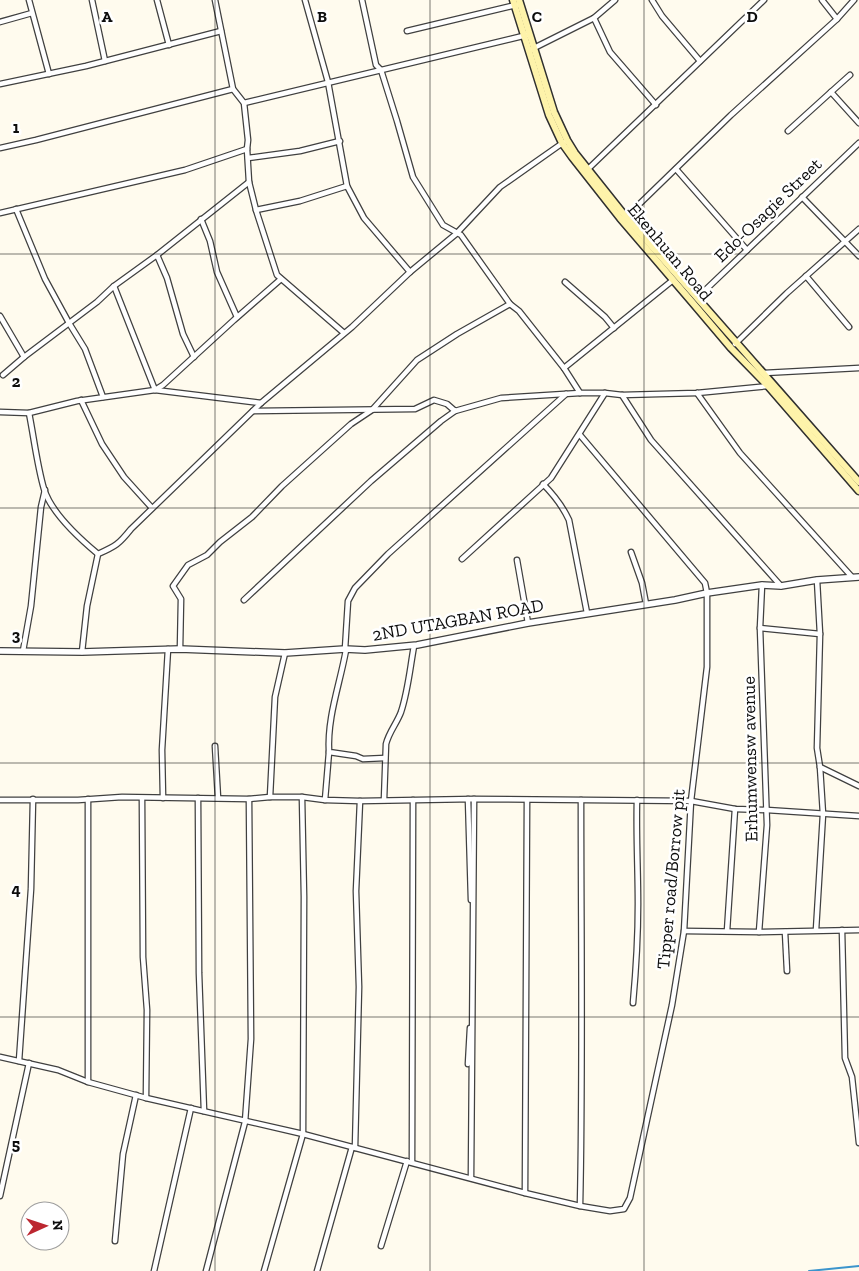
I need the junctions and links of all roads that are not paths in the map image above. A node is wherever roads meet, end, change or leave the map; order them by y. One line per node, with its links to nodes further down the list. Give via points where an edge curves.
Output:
1 (29, 0): 13 (street)
2 (92, 0): 22 (street)
3 (157, 0): 20 (street)
4 (215, 0): 17 (street)
5 (305, 0): 27 (street)
6 (362, 0): 24 (street, via 376,65)
7 (615, 0): 14 (street)
8 (652, 0): 23 (street)
9 (764, 0): 23 (street)
10 (822, 0): 15 (street)
11 (854, 0): 15 (street)
12 (516, 2): 18 (street); 19 (main road, Ekenhuan Road)
13 (32, 12): 16 (street); 25 (street)
14 (594, 18): 21 (street); 32 (street, via 610,52)
15 (837, 19): 41 (street)
16 (0, 22)
17 (221, 31): 20 (street); 29 (street)
18 (407, 31)
19 (526, 35): 21 (main road, Ekenhuan Road); 24 (street)
20 (168, 45): 22 (street)
21 (531, 49): 36 (main road, Ekenhuan Road, via 549,115)
22 (105, 61): 25 (street)
23 (700, 61): 42 (street)
24 (381, 70): 27 (street); 52 (street, via 413,178 443,225)
25 (49, 74): 28 (street)
26 (850, 75): 30 (street)
27 (328, 82): 31 (street); 35 (street)
28 (0, 84)
29 (233, 89): 31 (street); 38 (street)
30 (831, 92): 33 (street); 34 (street)
31 (244, 103): 39 (street)
32 (656, 106)
33 (859, 123)
34 (788, 131)
35 (340, 140): 40 (street, via 300,151); 44 (street)
36 (564, 141): 42 (main road, Ekenhuan Road); 52 (street, via 500,186); 60 (main road, Ekenhuan Road, via 584,173)
37 (859, 143): 45 (street, Edo-Osagie Street)
38 (0, 148)
39 (247, 149): 40 (street); 46 (street, via 185,170)
40 (248, 158): 43 (street)
41 (676, 168): 49 (street); 54 (street)
42 (587, 170): 49 (main road, Ekenhuan Road)
43 (249, 182): 47 (street); 50 (street)
44 (348, 186): 47 (street); 57 (street, via 364,218)
45 (802, 198): 53 (street); 54 (street, Edo-Osagie Street)
46 (16, 209): 48 (street); 67 (street, via 45,279)
47 (256, 210): 59 (street)
48 (0, 212)
49 (626, 216): 63 (main road, Ekenhuan Road)
50 (201, 219): 55 (street); 66 (street, via 218,272)
51 (859, 229): 53 (street)
52 (456, 234): 57 (street); 64 (street, via 461,235)
53 (846, 242): 56 (street); 58 (street)
54 (747, 250): 63 (street, Edo-Osagie Street)
55 (157, 255): 62 (street); 73 (street)
56 (859, 256)
57 (410, 272): 70 (street)
58 (806, 276): 68 (street); 71 (street)
59 (281, 279): 66 (street); 70 (street)
60 (673, 280): 69 (street); 71 (main road, Ekenhuan Road)
61 (565, 282): 69 (street)
62 (114, 286): 67 (street); 79 (street)
63 (697, 298): 71 (main road, Ekenhuan Road)
64 (510, 304): 74 (street, via 520,311); 89 (street, via 417,360)
65 (0, 316): 72 (street)
66 (237, 316): 73 (street)
67 (69, 323): 72 (street); 85 (street, via 85,349)
68 (848, 327)
69 (614, 328): 74 (street)
70 (344, 333): 87 (street)
71 (733, 346): 76 (main road, Ekenhuan Road); 78 (main road, Ekenhuan Road)
72 (24, 357): 77 (street)
73 (194, 357): 79 (street)
74 (564, 368): 80 (street)
75 (859, 368): 76 (street)
76 (764, 373): 94 (main road, Ekenhuan Road)
77 (3, 375)
78 (768, 386): 82 (street); 97 (main road, Ekenhuan Road)
79 (155, 390): 85 (street); 87 (street)
80 (580, 393): 81 (street); 83 (street)
81 (605, 393): 84 (street); 93 (street)
82 (697, 393): 84 (street); 103 (street, via 740,452)
83 (566, 394): 91 (street, via 500,398); 117 (street, via 388,554 355,588 348,601)
84 (622, 395): 106 (street, via 650,440)
85 (103, 397): 86 (street)
86 (82, 400): 92 (street); 98 (street, via 102,444 124,477)
87 (261, 403): 88 (street)
88 (254, 410): 89 (street); 98 (street)
89 (372, 410): 91 (street, via 415,409 434,400 447,404); 116 (street, via 351,424 207,555 188,565 173,586 180,599)
90 (0, 412): 92 (street)
91 (455, 412): 108 (street, via 371,481)
92 (29, 413): 96 (street)
93 (580, 435): 95 (street, via 551,478); 107 (street, via 705,583)
94 (858, 480)
95 (543, 484): 101 (street); 110 (street, via 556,497 569,520)
96 (45, 490): 100 (street, via 52,505); 119 (street)
97 (859, 491)
98 (152, 508): 100 (street, via 120,542)
99 (630, 552): 109 (street)
100 (98, 554): 120 (street)
101 (462, 559)
102 (517, 560): 111 (street)
103 (856, 577): 104 (street, 2ND UTAGBAN ROAD)
104 (817, 580): 106 (street, 2ND UTAGBAN ROAD); 113 (street)
105 (762, 586): 106 (street, 2ND UTAGBAN ROAD); 107 (street, 2ND UTAGBAN ROAD); 112 (street, Erhumwensw avenue)
106 (781, 586)
107 (707, 593): 109 (street, 2ND UTAGBAN ROAD); 146 (street, Tipper road/Borrow pit, via 707,667)
108 (244, 600)
109 (646, 604): 110 (street, 2ND UTAGBAN ROAD)
110 (587, 613): 111 (street, 2ND UTAGBAN ROAD)
111 (528, 623): 114 (street, 2ND UTAGBAN ROAD)
112 (760, 628): 113 (street); 148 (street, Erhumwensw avenue)
113 (820, 634): 125 (street, via 817,748)
114 (414, 646): 117 (street, 2ND UTAGBAN ROAD); 124 (street, via 407,689 401,712 388,736)
115 (168, 649): 116 (street, 2ND UTAGBAN ROAD); 120 (street, 2ND UTAGBAN ROAD); 131 (street, via 162,750)
116 (180, 649): 121 (street, 2ND UTAGBAN ROAD)
117 (346, 650): 121 (street, 2ND UTAGBAN ROAD); 123 (street, via 330,719)
118 (0, 651): 119 (street, 2ND UTAGBAN ROAD)
119 (23, 651): 120 (street, 2ND UTAGBAN ROAD)
120 (82, 652)
121 (285, 653): 127 (street, via 275,697)
122 (215, 746): 133 (street)
123 (329, 752): 124 (street, via 363,759); 139 (street)
124 (385, 758): 140 (street)
125 (820, 767): 126 (street); 149 (street)
126 (859, 786)
127 (270, 797): 128 (street); 135 (street)
128 (302, 797): 139 (street); 171 (street)
129 (88, 798): 130 (street); 134 (street); 165 (street)
130 (142, 798): 131 (street); 167 (street)
131 (163, 798): 132 (street)
132 (198, 798): 133 (street); 169 (street)
133 (218, 798): 135 (street)
134 (32, 799): 138 (street); 161 (street, via 31,889)
135 (249, 799): 170 (street, via 251,1040)
136 (468, 799): 137 (street); 141 (street); 163 (street, via 471,949)
137 (474, 799): 142 (street); 175 (street)
138 (0, 800)
139 (325, 800): 145 (street)
140 (384, 800): 141 (street); 145 (street)
141 (412, 800): 174 (street)
142 (527, 800): 143 (street); 164 (street); 176 (street)
143 (581, 800): 144 (street); 178 (street)
144 (637, 800): 146 (street); 159 (street, via 637,956)
145 (360, 801): 173 (street)
146 (691, 801): 147 (street); 154 (street, Tipper road/Borrow pit)
147 (735, 809): 148 (street); 155 (street)
148 (767, 810): 149 (street); 156 (street, Erhumwensw avenue)
149 (823, 814): 150 (street); 151 (street)
150 (859, 816)
151 (816, 930): 152 (street); 157 (street)
152 (842, 930): 153 (street); 172 (street, via 845,1058 852,1077)
153 (859, 930)
154 (684, 931): 155 (street); 178 (street, Tipper road/Borrow pit, via 672,1005 630,1198 624,1209 610,1211)
155 (727, 931): 156 (street)
156 (759, 932): 157 (street)
157 (785, 932): 158 (street)
158 (787, 971)
159 (633, 1003)
160 (0, 1057): 161 (street)
161 (19, 1061): 162 (street)
162 (29, 1063): 165 (street); 177 (street)
163 (468, 1064)
164 (526, 1065)
165 (88, 1082): 166 (street)
166 (136, 1095): 167 (street); 179 (street, via 123,1154)
167 (146, 1098): 168 (street)
168 (190, 1108): 169 (street); 181 (street)
169 (204, 1111): 170 (street)
170 (245, 1122): 171 (street); 182 (street)
171 (303, 1134): 173 (street); 183 (street)
172 (859, 1144)
173 (354, 1147): 174 (street); 184 (street)
174 (409, 1162): 175 (street); 180 (street)
175 (471, 1178): 176 (street)
176 (525, 1193): 178 (street)
177 (0, 1196)
178 (580, 1206)
179 (116, 1241)
180 (381, 1246)
181 (154, 1271)
182 (206, 1271)
183 (264, 1271)
184 (317, 1271)

